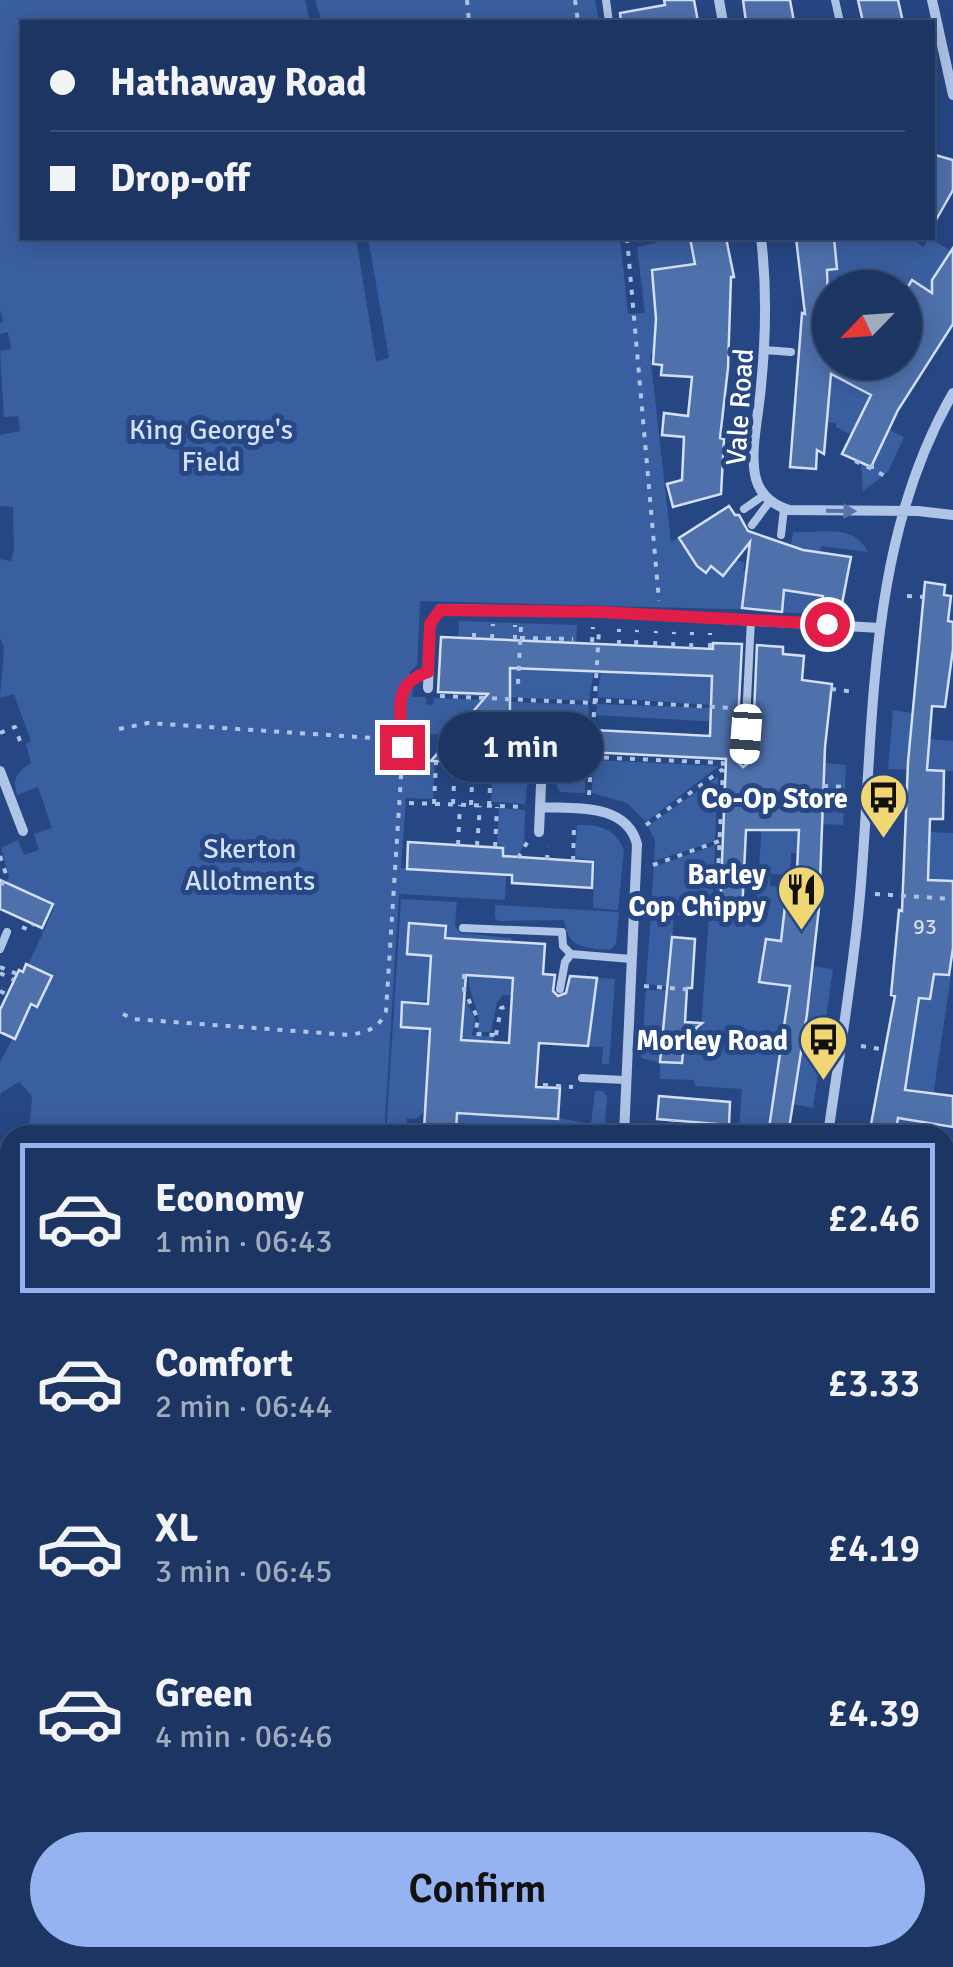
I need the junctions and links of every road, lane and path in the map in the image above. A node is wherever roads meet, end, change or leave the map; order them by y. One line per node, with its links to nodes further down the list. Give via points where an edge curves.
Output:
1 (932, 0): 2 (street)
2 (953, 95)
3 (627, 240): 19 (path)
4 (761, 240): 5 (street, Vale Road)
5 (764, 350): 6 (lane); 10 (street, Vale Road, via 754,473)
6 (790, 352)
7 (953, 393): 13 (street)
8 (855, 461): 9 (path)
9 (885, 476)
10 (767, 498): 11 (street, Vale Road); 12 (lane); 15 (lane)
11 (784, 508): 13 (street, Vale Road, one-way to 13); 16 (lane)
12 (744, 509)
13 (902, 511): 14 (street, Vale Road); 34 (street)
14 (953, 516)
15 (752, 525)
16 (781, 534)
17 (907, 596): 18 (path)
18 (923, 597)
19 (659, 608)
20 (493, 618): 36 (path)
21 (518, 619): 37 (path)
22 (751, 619): 34 (street); 46 (street, via 440,610 430,624); 59 (lane)
23 (474, 621): 35 (path)
24 (593, 621): 39 (path)
25 (620, 622): 40 (path)
26 (637, 623): 41 (path)
27 (556, 624): 38 (path)
28 (656, 624): 42 (path)
29 (675, 624): 43 (path)
30 (573, 625): 38 (path, via 573,640)
31 (693, 625): 44 (path)
32 (599, 626): 51 (path)
33 (710, 626): 45 (path)
34 (880, 628): 97 (street)
35 (474, 638)
36 (492, 639)
37 (517, 639): 38 (path); 49 (path)
38 (555, 640)
39 (592, 642)
40 (618, 645)
41 (636, 646)
42 (655, 646)
43 (673, 647)
44 (692, 648)
45 (710, 648)
46 (428, 672): 48 (street); 56 (lane, via 402,690)
47 (831, 689): 50 (path)
48 (428, 691): 51 (path)
49 (521, 692)
50 (856, 692)
51 (593, 702): 52 (path); 58 (path)
52 (731, 708)
53 (119, 729): 56 (path, via 148,724 386,738)
54 (0, 732): 55 (path, via 15,727)
55 (22, 744)
56 (402, 747): 116 (path, via 381,1022 349,1034)
57 (532, 755): 66 (path)
58 (590, 757): 64 (path, via 723,763); 79 (path)
59 (744, 760)
60 (436, 762): 71 (path)
61 (455, 762): 72 (path)
62 (473, 764): 74 (path)
63 (491, 764): 76 (path)
64 (722, 770): 83 (path); 84 (path)
65 (0, 771): 81 (street)
66 (532, 775)
67 (541, 785): 78 (street)
68 (823, 786): 69 (path)
69 (849, 786)
70 (409, 803): 71 (path)
71 (434, 804): 72 (path)
72 (453, 804): 73 (path)
73 (460, 804): 74 (path); 87 (path)
74 (470, 805): 75 (path)
75 (480, 805): 76 (path); 88 (path)
76 (489, 806): 77 (path)
77 (497, 806): 78 (path); 89 (path)
78 (536, 807): 79 (street); 82 (street)
79 (588, 810): 83 (street, via 616,816)
80 (574, 822): 93 (path)
81 (22, 830)
82 (539, 832)
83 (634, 834): 106 (street)
84 (719, 841): 94 (path); 99 (path, via 716,914)
85 (528, 842): 91 (path)
86 (548, 842): 92 (path)
87 (458, 845)
88 (476, 846)
89 (495, 847)
90 (0, 856): 95 (path)
91 (518, 858)
92 (547, 860)
93 (573, 861)
94 (650, 866)
95 (3, 875): 96 (path)
96 (0, 889)
97 (860, 892): 98 (path); 124 (street)
98 (953, 899)
99 (647, 910)
100 (33, 924): 102 (path)
101 (463, 928): 105 (lane, via 562,932)
102 (29, 930)
103 (8, 932): 104 (lane)
104 (0, 948)
105 (571, 954): 106 (lane); 111 (lane)
106 (631, 959): 120 (street)
107 (0, 970): 109 (path)
108 (464, 974): 115 (path, via 478,1019 475,1034 496,1038 501,1008)
109 (16, 977)
110 (642, 986): 112 (path)
111 (560, 988)
112 (694, 990)
113 (0, 991): 114 (path)
114 (10, 996)
115 (512, 1005)
116 (123, 1014)
117 (861, 1046): 118 (path)
118 (887, 1050)
119 (582, 1078): 120 (lane)
120 (624, 1080): 122 (street)
121 (673, 1120): 123 (path)
122 (624, 1125)
123 (673, 1125)
124 (830, 1125)

